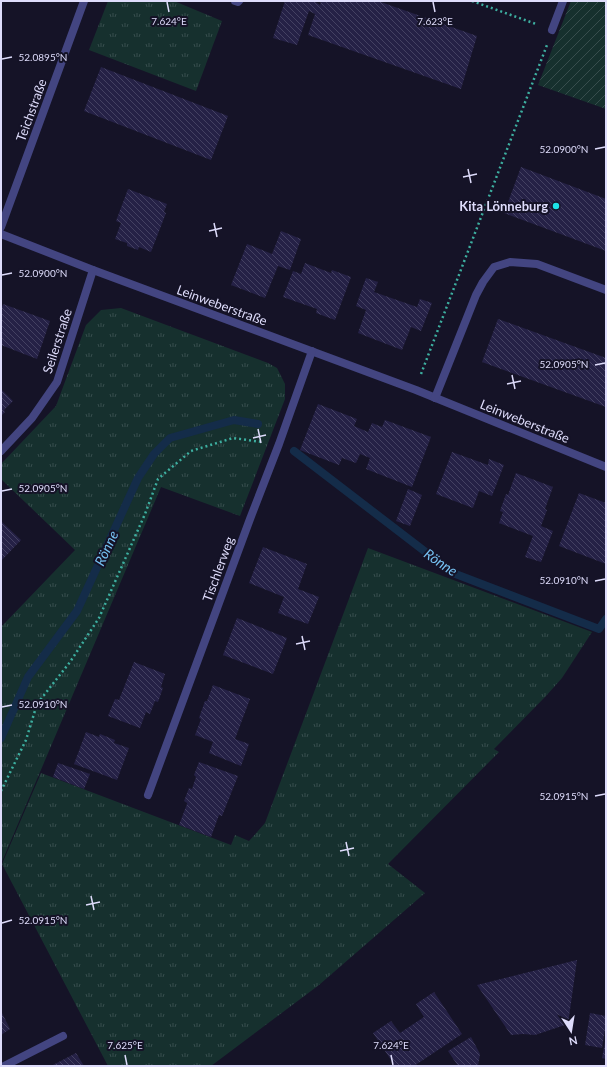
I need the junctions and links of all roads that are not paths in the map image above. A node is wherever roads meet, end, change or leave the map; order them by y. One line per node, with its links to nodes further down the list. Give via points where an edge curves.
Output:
1 (84, 1): 6 (street, Teichstraße)
2 (235, 1): 3 (street)
3 (239, 1)
4 (563, 1): 5 (street)
5 (552, 30)
6 (1, 227)
7 (1, 234): 8 (street, Leinweberstraße)
8 (93, 270): 10 (street, Leinweberstraße); 12 (street, Seilerstraße, via 57,382 32,418)
9 (606, 290): 11 (street, via 537,264 510,262 494,267 476,295)
10 (312, 351): 11 (street, Leinweberstraße); 14 (street, Tischlerweg)
11 (435, 398): 13 (street, Leinweberstraße)
12 (1, 451)
13 (606, 468)
14 (148, 795)
15 (63, 1036): 16 (street)
16 (4, 1066)

